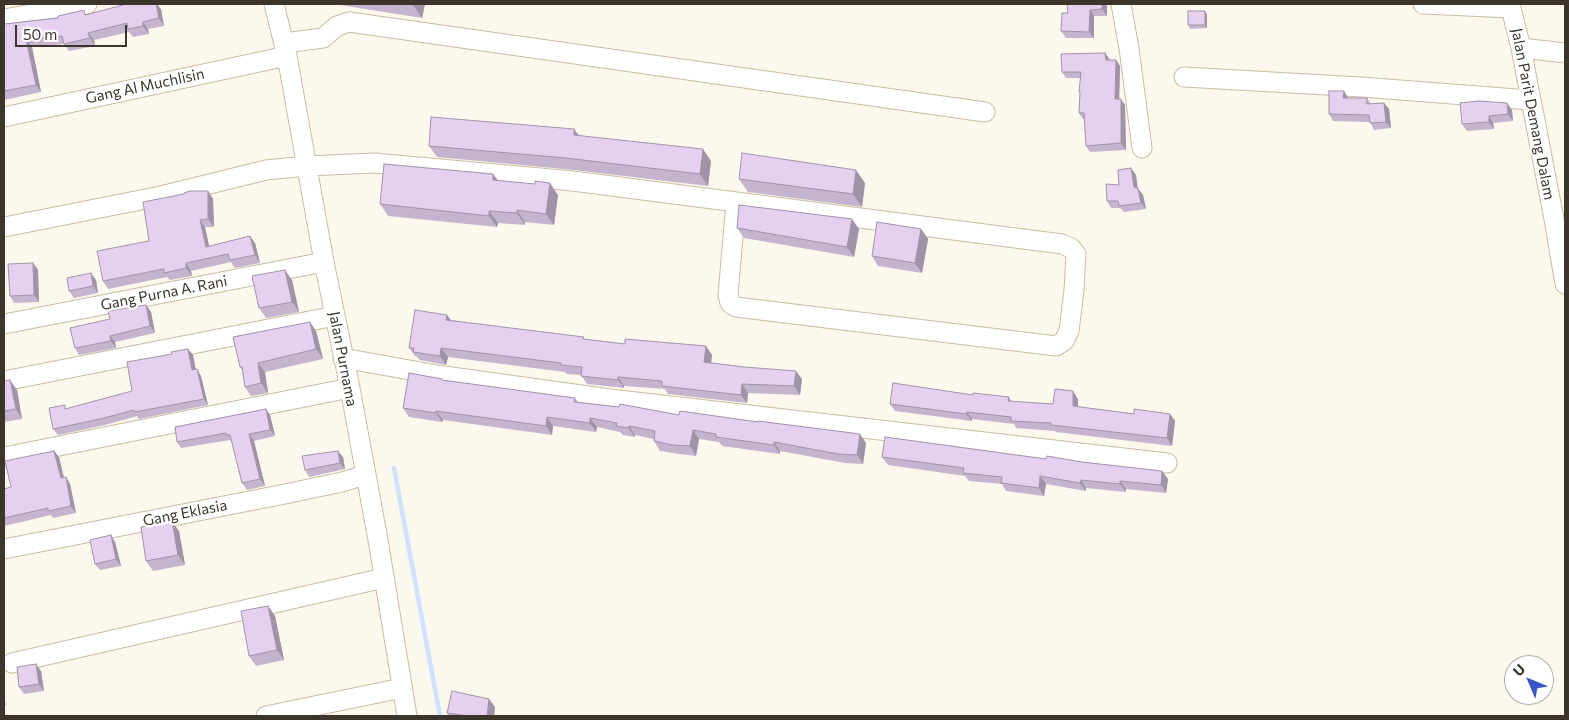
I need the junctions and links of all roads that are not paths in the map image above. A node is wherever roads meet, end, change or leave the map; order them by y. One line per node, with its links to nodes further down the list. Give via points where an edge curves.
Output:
1 (87, 4): 6 (street)
2 (274, 4): 8 (street, Jalan Purnama)
3 (1121, 4): 14 (street)
4 (1422, 4): 5 (street)
5 (1510, 6): 7 (street, Jalan Parit Demang Dalam)
6 (4, 19)
7 (1521, 48): 9 (street); 11 (street, Jalan Parit Demang Dalam)
8 (286, 50): 12 (street, Gang Al Muchlisin, via 323,38 337,26 349,22); 13 (street, Gang Al Muchlisin); 15 (street, Jalan Purnama)
9 (1565, 53)
10 (1184, 77): 11 (street)
11 (1530, 100): 19 (street, Jalan Parit Demang Dalam)
12 (985, 112)
13 (4, 117)
14 (1142, 148)
15 (307, 166): 16 (street, via 374,163 573,181); 17 (street, via 266,170 161,196); 18 (street, Jalan Purnama)
16 (736, 203): 16 (street, via 1062,244 1076,254 1069,331 1064,341 1056,346 736,307 730,303 728,295)
17 (4, 227)
18 (324, 262): 20 (street, Jalan Purnama); 21 (street, Gang Purna A. Rani)
19 (1565, 284)
20 (335, 316): 22 (street, Jalan Purnama); 23 (street)
21 (4, 324)
22 (343, 358): 24 (street, Jalan Purnama); 26 (street, via 436,375 610,399)
23 (4, 381)
24 (350, 388): 25 (street); 27 (street, Jalan Purnama)
25 (4, 457)
26 (1167, 463)
27 (365, 475): 28 (street, Gang Eklasia, via 285,494); 29 (street, Jalan Purnama)
28 (4, 549)
29 (384, 578): 30 (street); 31 (street, Jalan Purnama)
30 (12, 662)
31 (402, 688): 32 (street); 33 (street, Jalan Purnama)
32 (266, 716)
33 (407, 716)

